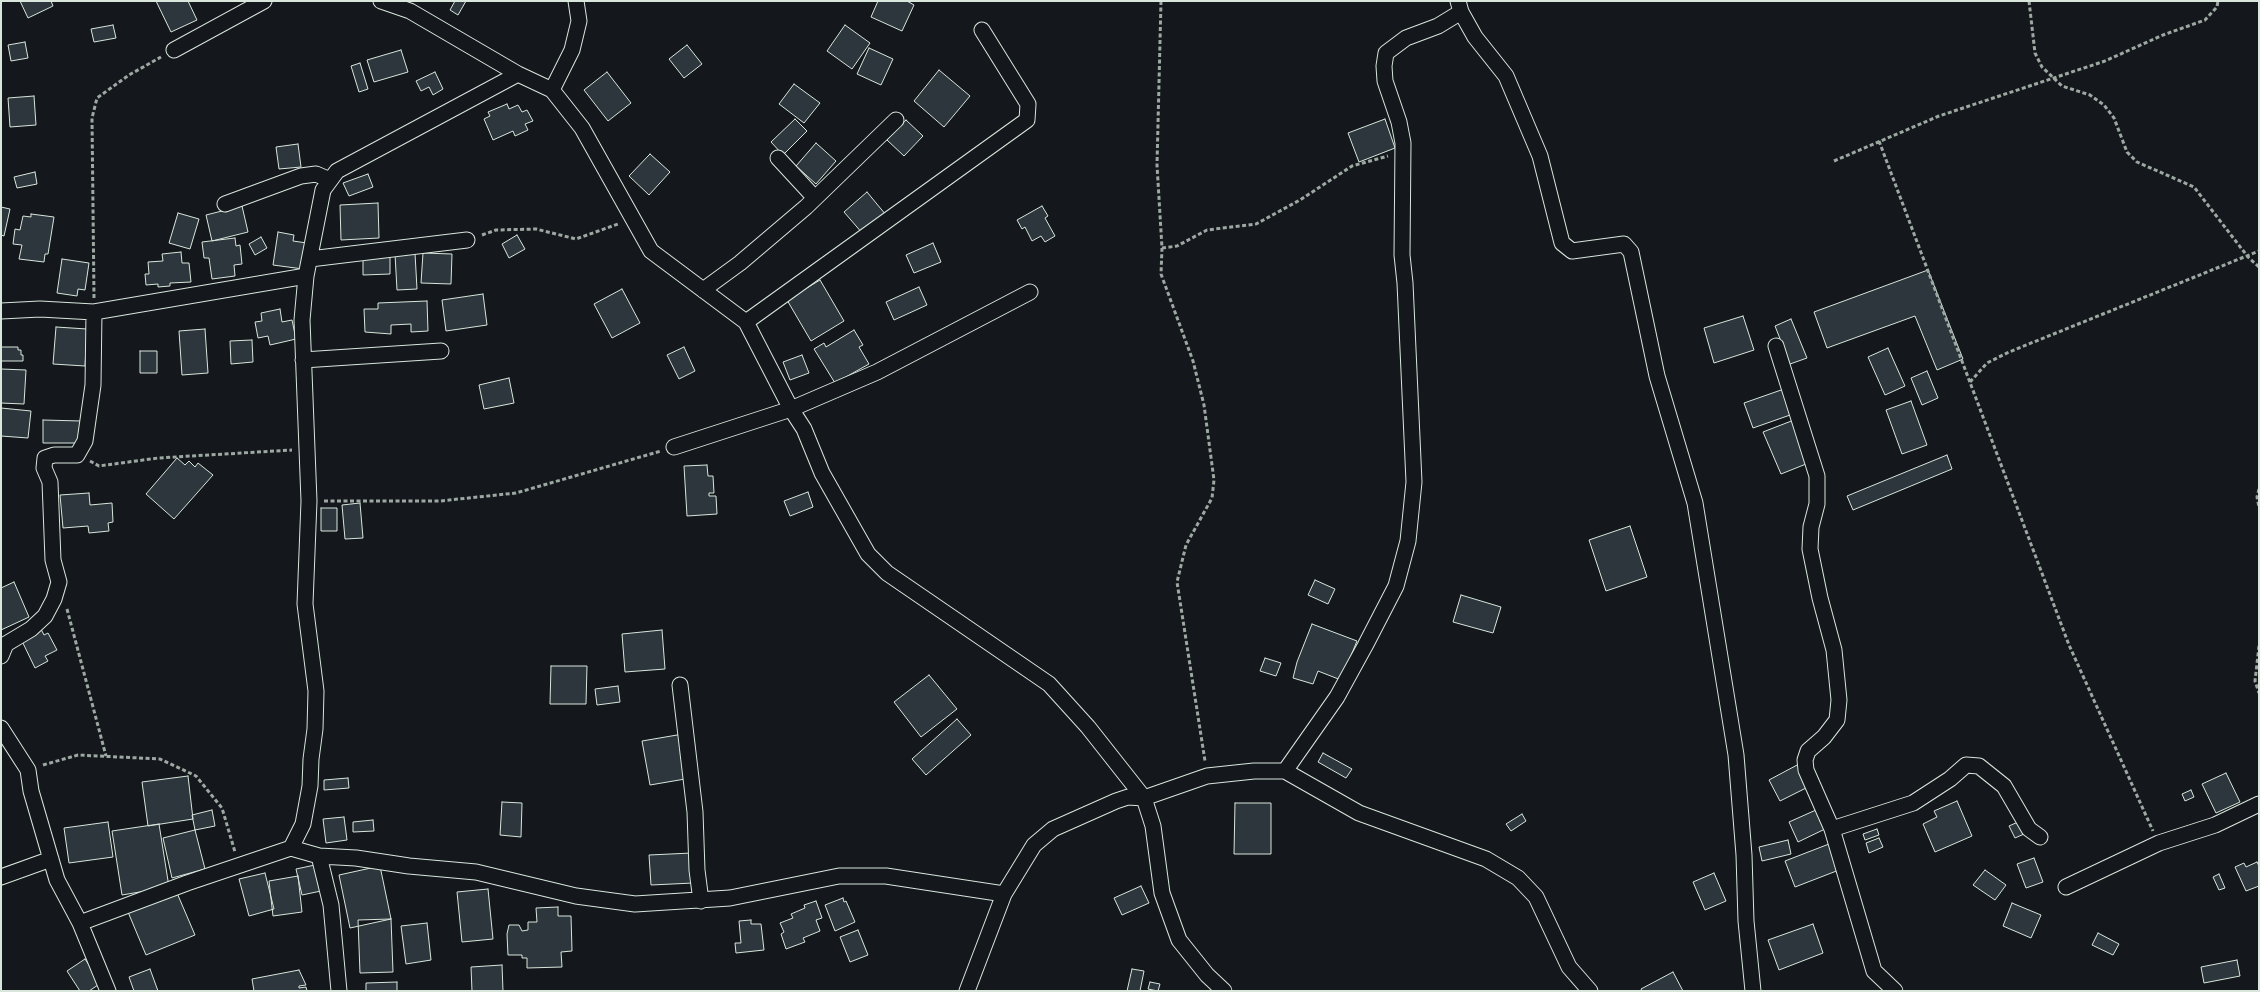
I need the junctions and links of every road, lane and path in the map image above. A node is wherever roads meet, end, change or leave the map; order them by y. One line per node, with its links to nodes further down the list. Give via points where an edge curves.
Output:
1 (264, 1): 10 (street)
2 (381, 1): 7 (street)
3 (576, 1): 13 (street, via 579,22 572,50)
4 (1162, 1): 24 (path, via 1157,165)
5 (2029, 1): 12 (path, via 2035,53 2042,67)
6 (2218, 1): 12 (path, via 2218,7 2205,20)
7 (412, 6): 11 (street)
8 (1459, 7): 16 (street, via 1438,26 1406,38 1386,53 1385,80 1399,122); 75 (street, via 1475,37 1506,76 1540,156 1562,243 1572,251 1624,244 1631,252 1657,376 1695,503 1736,755)
9 (982, 30): 34 (street, via 1028,104 1027,120)
10 (174, 50): 33 (path, via 129,75 97,98 92,118)
11 (518, 74): 13 (street); 19 (street, via 337,171)
12 (2055, 78): 15 (path, via 1939,116); 26 (path, via 2062,86 2090,94 2104,105 2114,118 2126,152 2137,162 2194,187)
13 (552, 90): 22 (street, via 582,128)
14 (896, 120): 20 (street)
15 (1878, 141): 18 (path); 38 (path)
16 (1403, 151): 24 (path, via 1352,166 1256,224 1207,230 1177,246); 54 (street, via 1402,255 1414,482 1408,541 1396,586 1365,646 1337,697)
17 (778, 158): 20 (street)
18 (1834, 160)
19 (330, 180): 21 (street, via 316,174 301,176); 27 (street, via 323,190)
20 (814, 197): 30 (street, via 747,257)
21 (225, 204)
22 (633, 218): 23 (path, via 576,239 536,229 496,230); 30 (street, via 651,251)
23 (467, 240): 27 (street)
24 (1162, 248): 55 (path, via 1161,274 1193,361 1204,405 1214,480 1212,498 1186,545 1177,582)
25 (2259, 251): 26 (path)
26 (2248, 257): 28 (path); 38 (path, via 2010,352 1987,363)
27 (310, 259): 29 (street)
28 (2259, 267)
29 (306, 276): 33 (street); 37 (street)
30 (703, 290): 34 (street)
31 (1030, 292): 39 (street, via 877,372)
32 (1, 311): 33 (street)
33 (94, 312): 42 (street, via 92,385 85,441)
34 (746, 322): 39 (street)
35 (1776, 346): 58 (street, via 1817,476 1817,504 1810,549 1834,650 1839,700 1837,720 1808,750 1805,760 1806,770)
36 (441, 351): 37 (street)
37 (303, 360): 41 (street)
38 (1970, 382): 60 (path, via 2069,645)
39 (791, 409): 40 (street); 56 (street, via 804,429 822,473 868,554 887,574 1049,684)
40 (674, 447): 44 (path, via 516,493 440,501)
41 (308, 449): 42 (path, via 202,454 98,466); 44 (street)
42 (77, 454): 46 (street, via 45,458 44,468 50,482 53,560)
43 (2259, 489): 45 (path, via 2256,497)
44 (309, 501): 61 (street, via 305,604 316,691 316,729 303,824)
45 (2259, 507)
46 (59, 582): 48 (street, via 45,616 6,644); 52 (path)
47 (2259, 646): 50 (path, via 2255,681)
48 (1, 656)
49 (680, 685): 68 (street, via 694,803)
50 (2259, 693)
51 (1, 728): 53 (street)
52 (106, 756): 53 (path, via 78,755); 64 (path, via 160,759 196,776 222,808)
53 (28, 770): 63 (street)
54 (1285, 771): 55 (street); 74 (street, via 1358,813 1486,859 1518,878 1536,898 1569,968)
55 (1207, 776): 56 (street)
56 (1144, 798): 67 (street, via 1128,797 1116,801 1053,830 1034,845); 73 (street, via 1153,826 1162,893 1179,940)
57 (2259, 804): 60 (street, via 2215,825)
58 (1832, 829): 59 (street, via 1913,803 1966,765 1979,766 2004,786 2028,829); 76 (street, via 1874,971)
59 (2040, 837)
60 (2159, 843): 66 (street)
61 (291, 848): 62 (street); 64 (street)
62 (319, 856): 68 (street, via 476,872 576,896 635,904); 71 (street, via 331,905)
63 (51, 859): 65 (street); 69 (street, via 57,880)
64 (240, 866): 69 (street, via 187,882)
65 (1, 877)
66 (2066, 887)
67 (1004, 894): 68 (street, via 886,876 839,876); 72 (street)
68 (701, 901)
69 (80, 923): 70 (street)
70 (108, 991)
71 (339, 991)
72 (967, 991)
73 (1224, 991)
74 (1590, 991)
75 (1753, 991)
76 (1895, 991)

